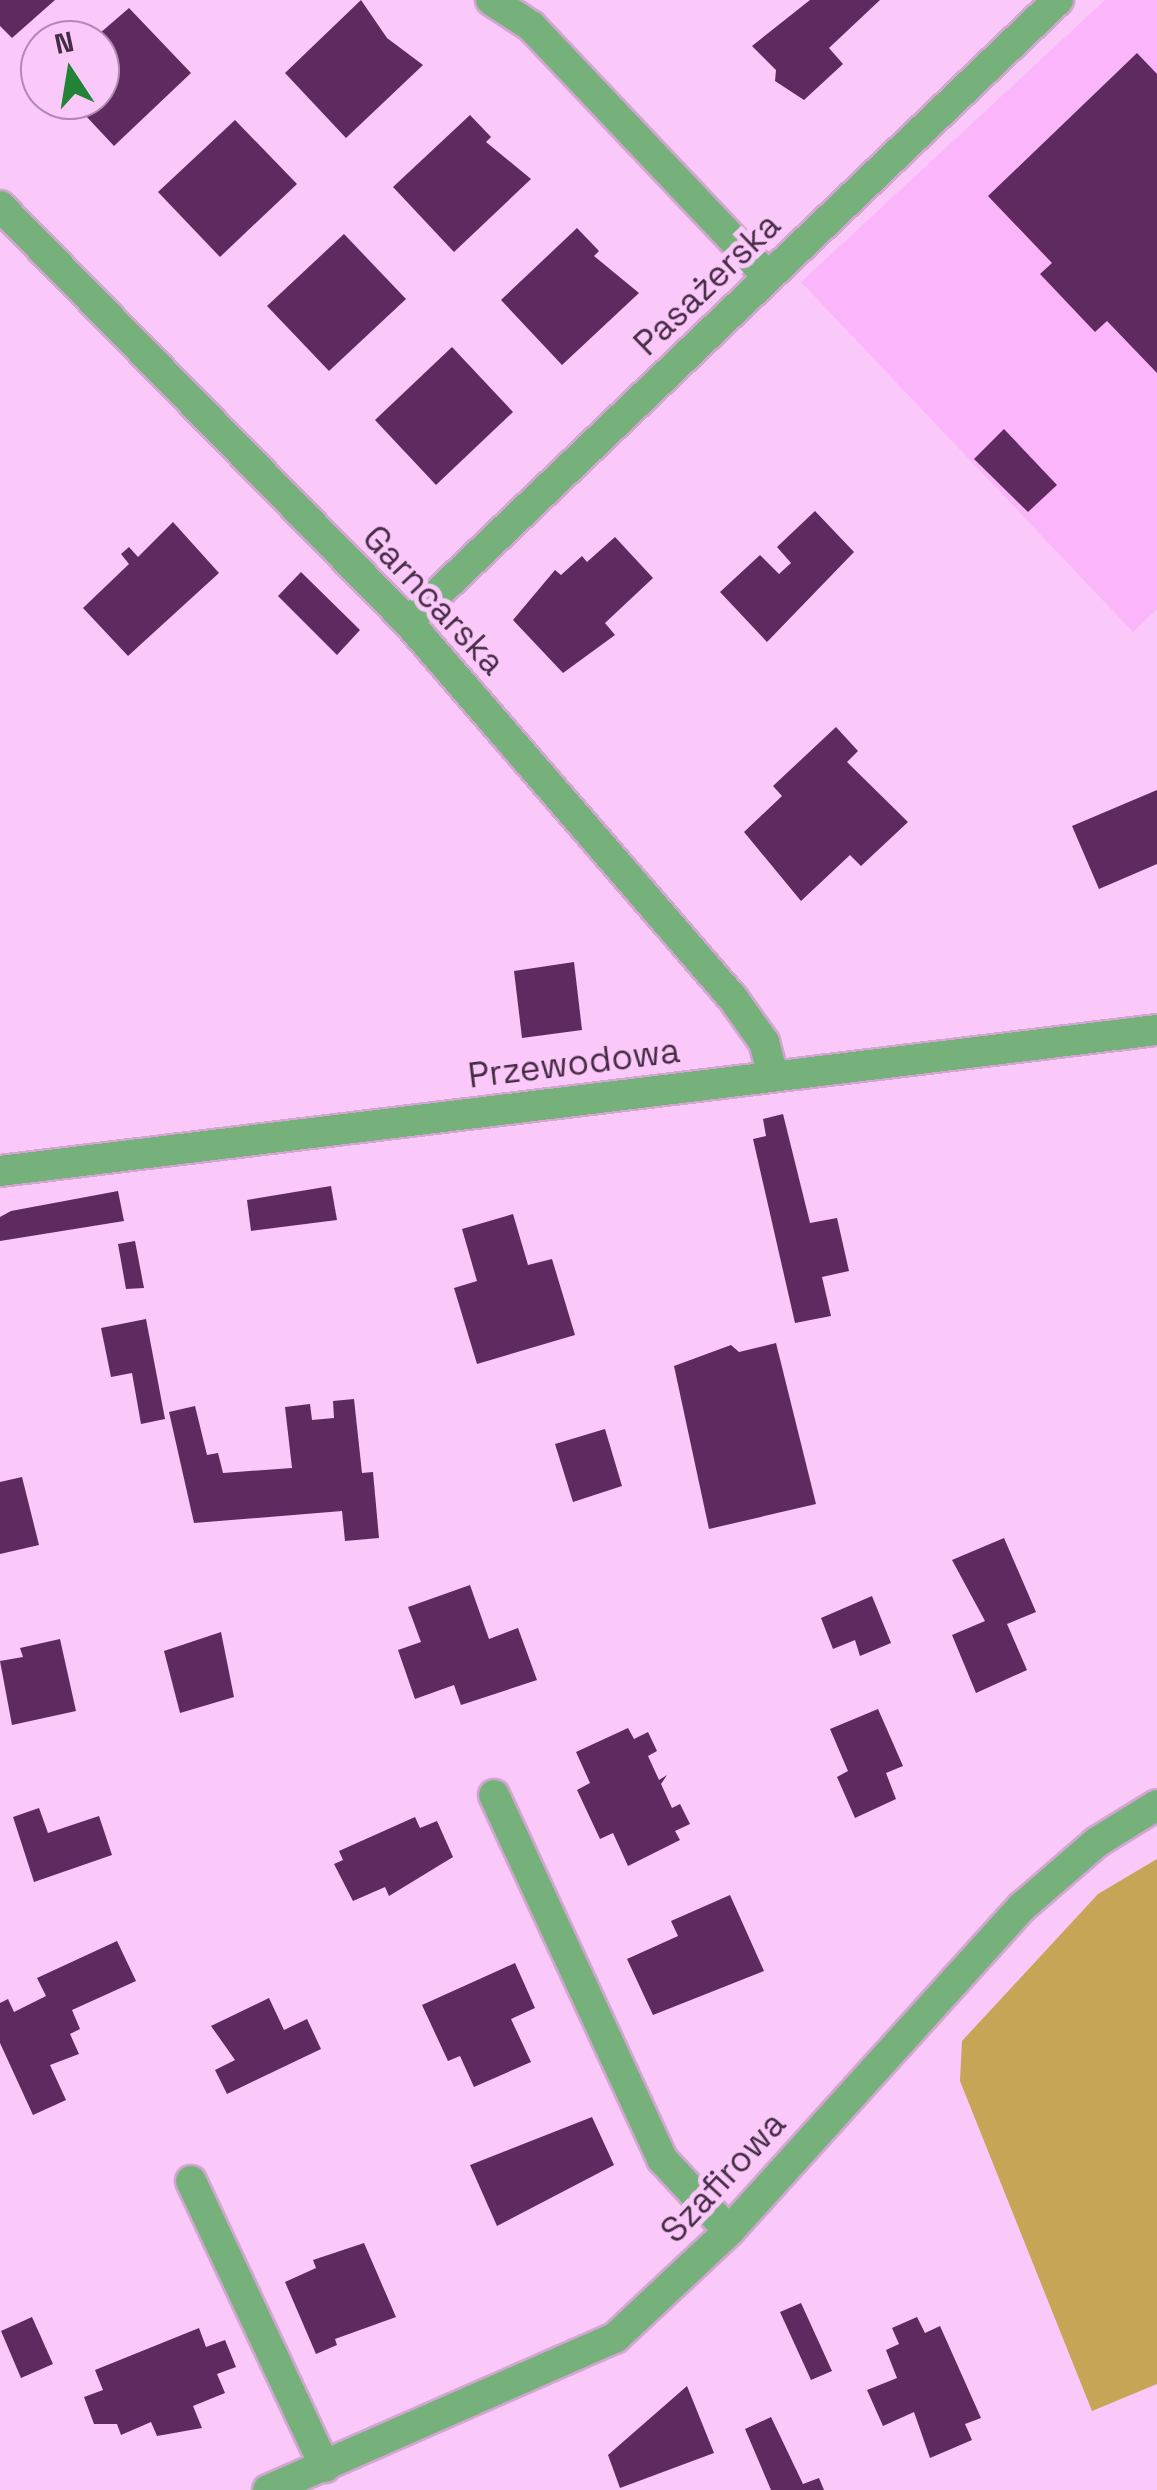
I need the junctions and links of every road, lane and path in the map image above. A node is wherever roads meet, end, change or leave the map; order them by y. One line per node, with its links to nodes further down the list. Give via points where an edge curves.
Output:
1 (491, 0): 4 (street, via 531,26)
2 (1058, 0): 4 (street, Pasażerska)
3 (0, 206): 5 (street, Garncarska)
4 (768, 277): 5 (street, Pasażerska)
5 (408, 622): 7 (street, Garncarska, via 732,998 764,1042)
6 (1157, 1030): 7 (street, Przewodowa)
7 (774, 1076): 8 (street, Przewodowa)
8 (0, 1171)
9 (494, 1795): 12 (street, via 662,2160)
10 (1157, 1805): 12 (street, Szafirowa, via 1097,1842 1022,1907)
11 (191, 2182): 13 (street)
12 (729, 2231): 13 (street, Szafirowa, via 598,2349)
13 (325, 2466): 14 (street, Szafirowa)
14 (268, 2490)

